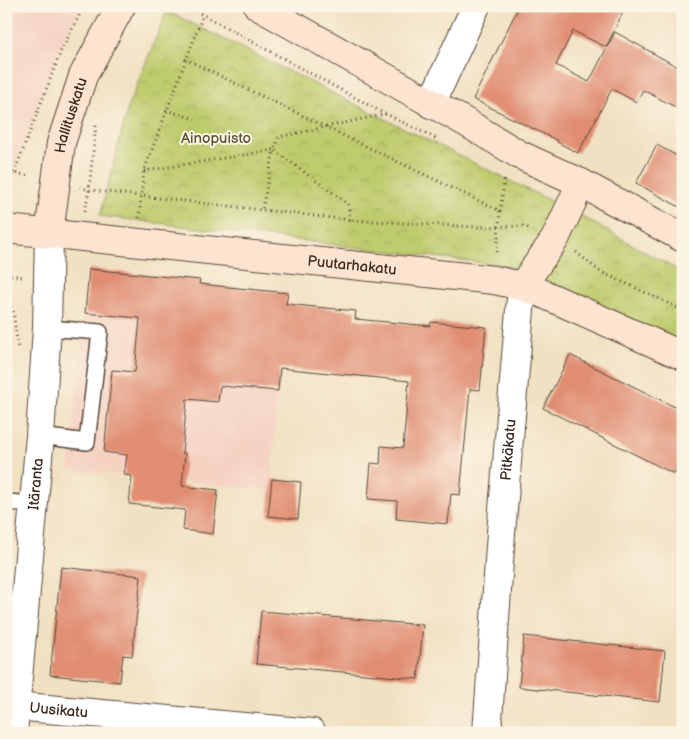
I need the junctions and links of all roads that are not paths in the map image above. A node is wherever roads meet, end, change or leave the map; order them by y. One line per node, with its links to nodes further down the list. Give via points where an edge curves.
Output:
1 (121, 6): 7 (street, Hallituskatu, via 83,76 61,143)
2 (258, 6): 4 (street)
3 (476, 6): 4 (street)
4 (431, 104): 5 (street, via 520,156)
5 (581, 183): 8 (street); 9 (street, Pitkäkatu, via 555,238)
6 (6, 228): 7 (street, Puutarhakatu)
7 (49, 234): 9 (street, Puutarhakatu, via 466,276); 10 (street, Itäranta)
8 (683, 238)
9 (522, 286): 11 (street, Puutarhakatu); 18 (street, Pitkäkatu, via 500,533)
10 (47, 328): 12 (street, Itäranta); 12 (lane, via 100,332 86,442)
11 (683, 356)
12 (40, 436): 14 (street, Itäranta)
13 (6, 502): 14 (lane)
14 (35, 504): 15 (street, Itäranta)
15 (11, 704): 16 (street, Itäranta); 17 (street, Uusikatu)
16 (13, 733)
17 (312, 733)
18 (487, 733)

